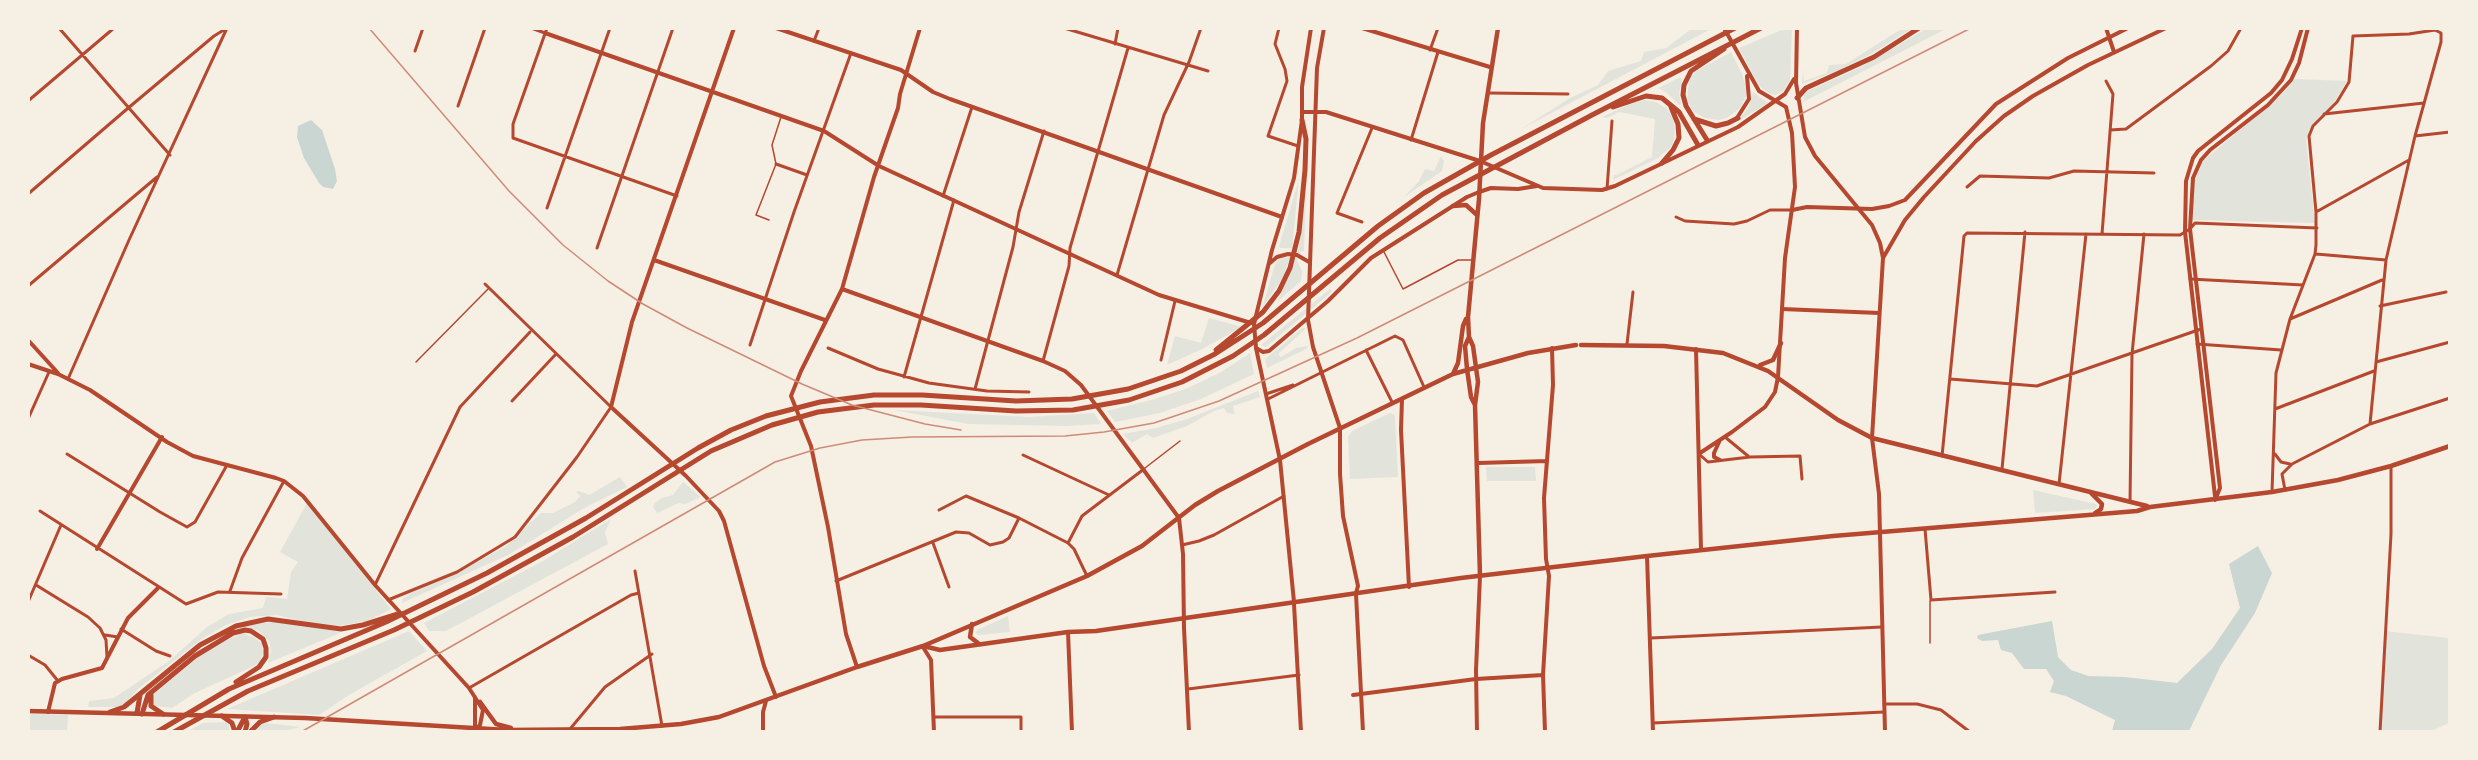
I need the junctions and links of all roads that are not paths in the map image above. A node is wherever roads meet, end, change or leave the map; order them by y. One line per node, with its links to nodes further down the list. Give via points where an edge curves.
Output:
1 (59, 28): 47 (street)
2 (114, 28): 47 (street)
3 (227, 28): 66 (street); 88 (street)
4 (423, 28): 41 (street)
5 (485, 28): 64 (street)
6 (531, 28): 35 (street)
7 (610, 28): 42 (street)
8 (673, 28): 52 (street)
9 (734, 28): 56 (street)
10 (776, 28): 37 (street)
11 (819, 28): 37 (street)
12 (920, 28): 53 (street)
13 (1064, 28): 38 (street)
14 (1118, 28): 38 (street)
15 (1201, 28): 48 (street)
16 (1279, 28): 86 (street, via 1275,44 1287,81 1268,136)
17 (1311, 28): 68 (street)
18 (1324, 28): 67 (street, via 1317,68)
19 (1362, 28): 40 (street)
20 (1437, 28): 40 (street)
21 (1498, 28): 49 (main road)
22 (1651, 28): 23 (street)
23 (1669, 28)
24 (1724, 28): 50 (street)
25 (1735, 28): 181 (highway, via 1424,193 1378,226 1263,323)
26 (1761, 28): 46 (highway)
27 (1797, 28): 54 (street)
28 (1919, 28): 59 (highway, via 1868,60 1806,88)
29 (2106, 28): 36 (street)
30 (2128, 28): 36 (street)
31 (2166, 28): 44 (street)
32 (2241, 28): 77 (street, via 2229,51 2211,66 2127,129)
33 (2302, 28): 123 (street, via 2282,80 2193,158 2186,181)
34 (2308, 28): 121 (street, via 2291,80 2201,160 2193,178)
35 (546, 31): 42 (street); 89 (street, via 513,124 513,138)
36 (2109, 38): 44 (street); 111 (street, via 2034,78 1996,104 1905,200 1882,208)
37 (814, 41): 45 (street)
38 (1115, 44): 39 (street)
39 (1128, 48): 48 (street); 87 (street)
40 (1430, 50): 43 (street)
41 (415, 51)
42 (601, 52): 52 (street); 89 (street)
43 (1438, 52): 49 (street); 83 (street)
44 (2115, 52): 131 (street, via 2033,96 1989,128 1912,211)
45 (851, 53): 53 (street); 78 (street)
46 (1717, 53): 70 (highway); 72 (highway, via 1685,80 1684,101)
47 (82, 56): 60 (street); 66 (street)
48 (1187, 66): 51 (street); 95 (street, via 1164,115)
49 (1490, 67): 57 (main road)
50 (1745, 69): 62 (street, via 1759,91); 73 (street, via 1749,95)
51 (1209, 71)
52 (657, 73): 56 (street); 100 (street)
53 (907, 74): 65 (street, via 933,92); 94 (street)
54 (1795, 75): 59 (street); 62 (street, via 1789,89)
55 (2106, 81): 77 (street, via 2113,94)
56 (712, 92): 71 (street); 106 (street)
57 (1487, 93): 58 (street); 91 (main road)
58 (1568, 94)
59 (1797, 98): 111 (street, via 1809,148)
60 (28, 101)
61 (1666, 101): 70 (highway, via 1646,96); 85 (highway, via 1679,112); 92 (highway, via 1677,119 1679,133 1675,147)
62 (1776, 101): 81 (street, via 1746,122); 112 (street, via 1786,108 1793,142 1795,178)
63 (2424, 102): 69 (street); 69 (street, via 2441,33 2435,30 2353,36 2349,82); 82 (street)
64 (458, 106)
65 (972, 107): 79 (street); 107 (street)
66 (127, 109): 88 (street); 105 (street)
67 (1316, 111): 68 (street); 76 (street); 135 (street)
68 (1302, 112): 74 (street)
69 (2324, 114): 113 (street, via 2311,130 2308,142)
70 (1592, 115): 320 (highway, via 1426,205 1380,238 1264,335 1182,382 1119,402 1063,410 855,406 818,412 754,431 703,456 592,526 446,606 266,683)
71 (781, 116): 78 (street); 93 (lane, via 772,145)
72 (1692, 118): 73 (highway, via 1716,126); 84 (highway)
73 (1738, 118): 81 (street)
74 (1302, 120): 86 (street); 181 (highway, via 1305,170 1299,232 1290,268 1263,312)
75 (1612, 121): 103 (street)
76 (1372, 128): 83 (street); 118 (street, via 1338,213)
77 (2110, 130): 96 (street)
78 (824, 131): 94 (street); 98 (street)
79 (1044, 131): 87 (street); 119 (street)
80 (2450, 132): 82 (street)
81 (1716, 136): 84 (street)
82 (2415, 136): 90 (street)
83 (1411, 140): 91 (street)
84 (1707, 140): 85 (street)
85 (1698, 145): 92 (street)
86 (1299, 146): 115 (street)
87 (1099, 152): 95 (street); 129 (street)
88 (170, 155): 99 (street)
89 (565, 158): 100 (street); 110 (street)
90 (2410, 160): 113 (street); 134 (street)
91 (1480, 161): 101 (street); 104 (main road)
92 (1662, 163): 103 (street)
93 (776, 164): 98 (street); 117 (lane, via 756,215)
94 (879, 166): 107 (street); 145 (street)
95 (1149, 168): 115 (street); 137 (street)
96 (2107, 172): 97 (street); 102 (street, via 2069,171 2049,178 1980,176); 125 (street)
97 (2154, 173)
98 (807, 175): 148 (street)
99 (159, 176): 143 (street); 195 (street)
100 (622, 178): 106 (street); 127 (street)
101 (1537, 186): 103 (street); 104 (street, via 1495,187)
102 (1967, 186)
103 (1607, 189)
104 (1479, 192): 109 (street); 114 (main road)
105 (28, 194)
106 (677, 196): 132 (street)
107 (942, 196): 108 (street)
108 (954, 200): 119 (street); 154 (street)
109 (1453, 206): 114 (main road, via 1466,204); 128 (street)
110 (547, 208)
111 (1860, 209): 112 (street); 131 (street, via 1875,230)
112 (1791, 210): 116 (street, via 1770,210 1734,224); 151 (street)
113 (2316, 212): 120 (street)
114 (1477, 215): 133 (main road)
115 (1282, 217): 136 (street)
116 (1676, 217)
117 (769, 220)
118 (1362, 222)
119 (1016, 228): 129 (street); 162 (street)
120 (2317, 228): 121 (street, via 2195,223); 130 (street)
121 (2190, 229): 123 (street); 138 (street)
122 (2025, 232): 124 (street); 194 (street, via 1967,232 1964,236); 196 (street)
123 (2185, 232): 126 (street); 139 (street)
124 (2086, 234): 125 (street); 191 (street)
125 (2102, 234): 126 (street)
126 (2144, 234): 176 (street)
127 (597, 248)
128 (1383, 250): 133 (lane, via 1402,289 1458,260); 170 (street, via 1269,351)
129 (1070, 254): 137 (street); 178 (street)
130 (2315, 254): 134 (street); 142 (street)
131 (1883, 258): 152 (street)
132 (654, 260): 148 (street); 206 (street, via 632,322)
133 (1473, 260): 153 (main road)
134 (2386, 260): 140 (street)
135 (1309, 263): 136 (street, via 1288,254); 186 (street, via 1308,326)
136 (1269, 265): 157 (street)
137 (1117, 275): 149 (street)
138 (2196, 278): 139 (street); 142 (street); 158 (street)
139 (2190, 279): 158 (street)
140 (2383, 280): 150 (street); 155 (street)
141 (485, 284): 144 (street)
142 (2303, 285): 155 (street)
143 (28, 286)
144 (488, 288): 159 (street); 179 (lane)
145 (842, 289): 154 (street); 156 (street)
146 (1633, 292): 165 (street)
147 (2446, 292): 150 (street)
148 (765, 298): 156 (street); 168 (street)
149 (1175, 301): 157 (street); 177 (street)
150 (2380, 306): 180 (street)
151 (1782, 309): 152 (street); 164 (street)
152 (1879, 313): 213 (street)
153 (1468, 316): 160 (main road); 190 (main road)
154 (920, 317): 162 (street); 192 (street)
155 (2290, 319): 174 (street)
156 (825, 320): 261 (street, via 791,396 811,446)
157 (1254, 324): 170 (street)
158 (2198, 330): 166 (street); 167 (street); 176 (street)
159 (531, 331): 175 (street); 263 (street, via 460,407)
160 (1469, 337): 183 (main road); 185 (main road, via 1465,346)
161 (28, 340): 189 (street)
162 (988, 341): 178 (street); 198 (street)
163 (2450, 342): 180 (street)
164 (1780, 343): 184 (main road, via 1773,360); 193 (street)
165 (1628, 344): 171 (main road); 172 (main road)
166 (2197, 344): 167 (street); 240 (street)
167 (2203, 344): 174 (street); 240 (street, via 2220,488)
168 (750, 345)
169 (828, 348): 192 (street)
170 (1256, 348): 200 (street)
171 (1552, 348): 183 (main road); 224 (street)
172 (1696, 348): 184 (main road); 218 (street)
173 (1366, 350): 186 (street); 197 (street, via 1393,337 1403,340); 204 (street)
174 (2281, 350): 207 (street)
175 (556, 354): 203 (street); 206 (street)
176 (2132, 354): 191 (street); 241 (street)
177 (1161, 360)
178 (1043, 361): 229 (street, via 1065,371 1081,385)
179 (416, 362)
180 (2376, 362): 187 (street)
181 (1198, 363): 277 (highway, via 1128,389 1072,399 1016,401 866,395 802,406 740,427 698,448 520,556 420,607)
182 (28, 364): 188 (street)
183 (1476, 366): 185 (main road); 205 (main road)
184 (1758, 366): 193 (main road)
185 (1467, 369): 190 (main road); 205 (main road)
186 (1320, 370): 200 (street); 210 (street)
187 (2374, 371): 207 (street); 209 (street)
188 (49, 372): 189 (street); 208 (street)
189 (58, 374): 195 (street)
190 (1453, 374): 197 (main road)
191 (2071, 374): 196 (street, via 2037,386); 233 (street)
192 (904, 377): 198 (street)
193 (1778, 377): 212 (street, via 1775,392 1765,406); 213 (main road, via 1838,420)
194 (1950, 379): 196 (street); 221 (street)
195 (68, 380): 211 (street)
196 (2010, 385): 230 (street)
197 (1424, 387): 202 (main road)
198 (975, 389): 199 (street)
199 (1029, 392)
200 (1266, 394): 222 (street)
201 (2450, 398): 209 (street)
202 (1402, 399): 204 (main road); 265 (street)
203 (512, 401)
204 (1393, 404): 210 (main road)
205 (1475, 405): 225 (main road)
206 (611, 407): 272 (street, via 514,537 458,572); 304 (street, via 719,511)
207 (2274, 409): 216 (street)
208 (28, 419)
209 (2370, 424): 226 (street)
210 (1340, 428): 222 (main road); 271 (street, via 1343,516 1358,584)
211 (162, 437): 227 (street, via 193,456); 237 (street)
212 (1723, 438): 218 (street); 220 (street); 223 (street, via 1714,453)
213 (1872, 438): 221 (main road); 250 (street)
214 (1180, 441): 229 (lane)
215 (2450, 446): 228 (main road)
216 (2274, 452): 226 (street, via 2281,462); 236 (street)
217 (67, 454): 237 (street)
218 (1699, 454): 223 (street, via 1708,462); 255 (street)
219 (1023, 455): 238 (street)
220 (1750, 457): 223 (street); 231 (street, via 1800,456)
221 (1942, 457): 230 (main road)
222 (1280, 460): 239 (street); 247 (main road, via 1218,491)
223 (1720, 460)
224 (1547, 461): 225 (street); 257 (street, via 1544,506)
225 (1478, 463): 260 (main road)
226 (2292, 464): 234 (street, via 2282,474)
227 (227, 465): 232 (street); 237 (street, via 195,522 188,526)
228 (2391, 466): 234 (main road); 346 (street)
229 (1144, 469): 238 (street); 247 (street)
230 (2002, 470): 233 (main road)
231 (1802, 479)
232 (284, 481): 263 (street, via 312,506); 267 (street, via 242,558)
233 (2059, 484): 235 (main road)
234 (2285, 490): 236 (main road)
235 (2088, 491): 241 (main road); 245 (main road, via 2102,504 2098,512)
236 (2272, 492): 240 (main road)
237 (128, 493): 254 (street)
238 (1109, 495): 252 (street, via 1083,516)
239 (1284, 496): 253 (street, via 1214,535); 275 (street)
240 (2215, 500): 242 (main road)
241 (2130, 502): 242 (main road)
242 (2150, 507): 245 (main road)
243 (939, 510): 246 (street, via 966,496)
244 (40, 512): 248 (street)
245 (2089, 515): 249 (main road)
246 (1020, 518): 251 (street, via 1010,538 996,545 963,532); 252 (street)
247 (1179, 518): 253 (street); 259 (main road, via 1142,546)
248 (61, 525): 254 (street); 262 (street)
249 (1925, 530): 250 (main road); 273 (street)
250 (1879, 534): 255 (main road); 279 (street)
251 (933, 543): 261 (street); 264 (street)
252 (1068, 543): 259 (street)
253 (1182, 545): 276 (street)
254 (97, 549): 266 (street)
255 (1701, 550): 256 (main road)
256 (1647, 556): 257 (main road); 284 (street)
257 (1548, 567): 260 (main road); 294 (street)
258 (636, 571): 269 (street)
259 (1087, 576): 278 (main road)
260 (1480, 576): 265 (main road); 295 (street)
261 (836, 581): 292 (street)
262 (36, 585): 274 (street); 282 (street, via 88,617)
263 (375, 585): 272 (street)
264 (949, 587)
265 (1409, 587): 271 (main road)
266 (158, 588): 267 (street, via 190,604); 280 (street)
267 (230, 591): 270 (street)
268 (2055, 592): 273 (street)
269 (639, 593): 288 (street); 297 (street)
270 (281, 594)
271 (1356, 594): 275 (main road); 302 (street)
272 (388, 600): 297 (street)
273 (1930, 600): 285 (lane)
274 (28, 602)
275 (1294, 604): 276 (main road); 293 (street)
276 (1185, 619): 281 (main road); 300 (street)
277 (384, 620): 298 (highway, via 341,628 275,620 244,623 200,645); 305 (highway)
278 (972, 624): 286 (main road, via 970,637); 287 (main road)
279 (1882, 627): 284 (street); 308 (street)
280 (121, 629): 283 (street); 290 (street)
281 (1068, 632): 286 (main road); 337 (street)
282 (104, 634): 283 (street); 291 (street)
283 (118, 637): 291 (street)
284 (1651, 638): 319 (street)
285 (1930, 643)
286 (979, 644): 287 (main road, via 940,650)
287 (923, 646): 292 (main road); 318 (street, via 931,660)
288 (652, 654): 323 (street, via 605,687); 324 (street)
289 (28, 655): 296 (street, via 45,665)
290 (170, 656)
291 (106, 662): 296 (street, via 96,671)
292 (857, 667): 304 (main road)
293 (1299, 675): 300 (street); 339 (street)
294 (1543, 675): 295 (street); 342 (street)
295 (1476, 679): 302 (street); 341 (street)
296 (58, 681): 310 (street)
297 (470, 688): 303 (street)
298 (145, 689): 311 (highway); 313 (highway, via 139,697)
299 (154, 689): 305 (highway, via 221,639 242,630 257,634 266,648 262,664); 313 (highway); 314 (highway, via 150,704)
300 (1188, 689): 338 (street)
301 (1353, 695): 302 (street)
302 (1362, 695): 340 (street)
303 (475, 697): 307 (street); 322 (street)
304 (776, 697): 306 (main road)
305 (212, 698): 328 (highway)
306 (766, 701): 324 (main road, via 719,717); 334 (street)
307 (480, 702): 322 (street, via 482,719); 325 (main road, via 496,723)
308 (1884, 704): 312 (street); 345 (street, via 1917,704 1941,710)
309 (28, 711): 310 (main road)
310 (48, 712): 311 (main road)
311 (110, 712): 313 (main road)
312 (1884, 712): 319 (street); 344 (street)
313 (139, 713): 314 (main road)
314 (163, 714): 315 (main road)
315 (222, 716): 316 (main road); 331 (highway)
316 (245, 717): 317 (main road); 331 (highway); 332 (highway)
317 (274, 717): 321 (main road); 332 (highway)
318 (934, 717): 335 (street); 336 (street, via 1021,717)
319 (1653, 723): 343 (street)
320 (186, 724): 329 (highway); 330 (highway)
321 (425, 725): 322 (main road); 333 (street)
322 (476, 729): 325 (main road)
323 (570, 729): 326 (main road); 327 (main road)
324 (662, 729): 326 (main road)
325 (517, 730): 327 (main road)
326 (594, 730)
327 (527, 731)
328 (157, 732)
329 (174, 732)
330 (179, 732)
331 (236, 732)
332 (247, 732)
333 (425, 732)
334 (764, 732)
335 (934, 732)
336 (1021, 732)
337 (1072, 732)
338 (1189, 732)
339 (1301, 732)
340 (1363, 732)
341 (1477, 732)
342 (1545, 732)
343 (1653, 732)
344 (1886, 732)
345 (1970, 732)
346 (2380, 732)

